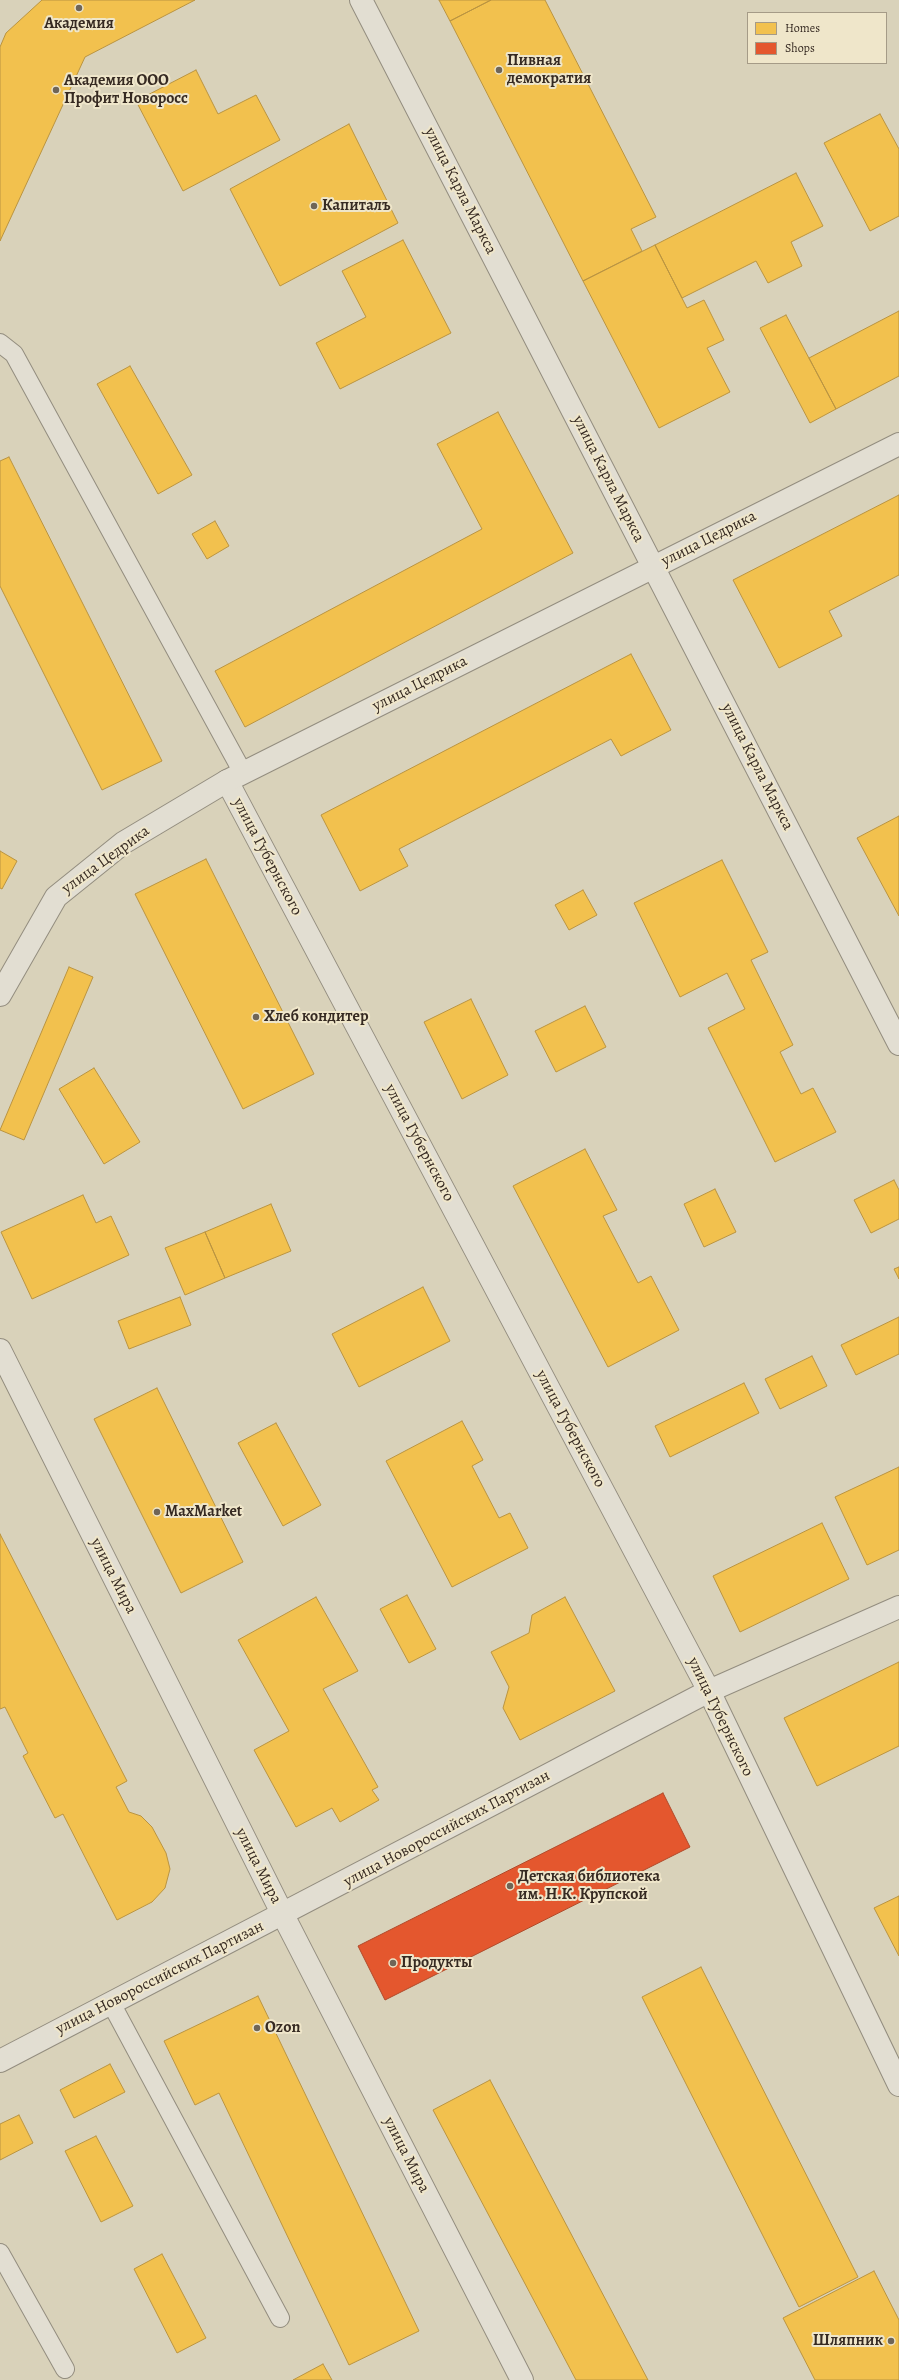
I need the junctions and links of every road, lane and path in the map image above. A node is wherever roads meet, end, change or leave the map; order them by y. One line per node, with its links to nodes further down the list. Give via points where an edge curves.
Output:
1 (361, 0): 4 (street, улица Карла Маркса)
2 (0, 343): 5 (lane, via 14,354)
3 (899, 444): 4 (street, улица Цедрика)
4 (654, 567): 5 (street, улица Цедрика); 7 (street, улица Карла Маркса)
5 (235, 777): 6 (street, улица Цедрика, via 123,843 56,897); 10 (street, улица Губернского)
6 (0, 995)
7 (899, 1044)
8 (0, 1350): 11 (street, улица Мира)
9 (899, 1607): 10 (street, улица Новороссийских Партизан)
10 (709, 1691): 11 (street, улица Новороссийских Партизан); 14 (street, улица Губернского)
11 (283, 1915): 12 (street, улица Новороссийских Партизан); 18 (street, улица Мира)
12 (111, 2003): 13 (street, улица Новороссийских Партизан); 16 (lane)
13 (0, 2061)
14 (899, 2085)
15 (0, 2253): 17 (lane)
16 (280, 2318)
17 (65, 2369)
18 (522, 2380)

